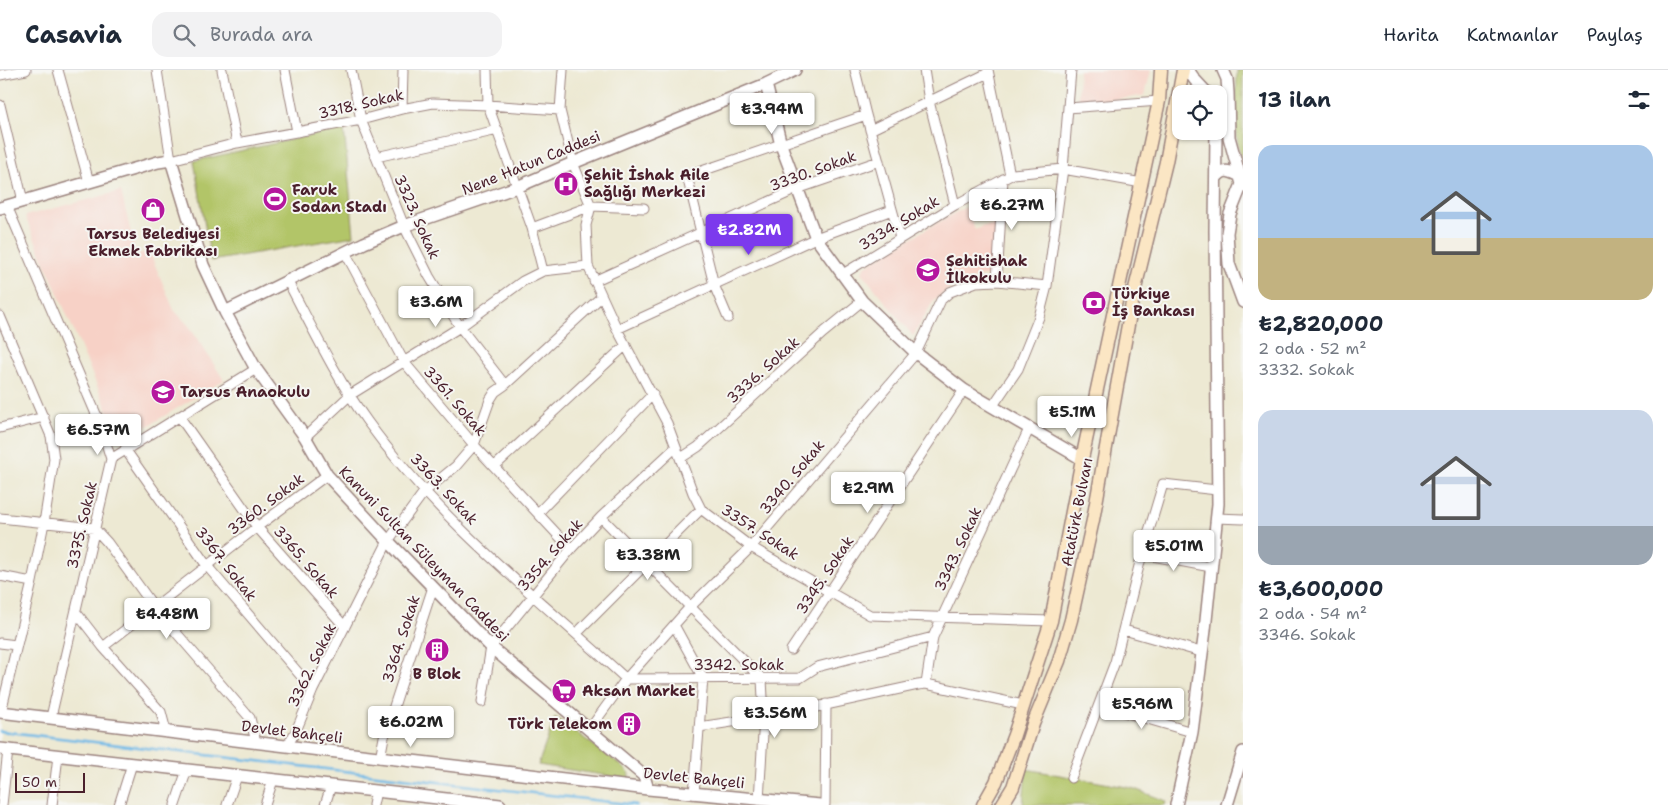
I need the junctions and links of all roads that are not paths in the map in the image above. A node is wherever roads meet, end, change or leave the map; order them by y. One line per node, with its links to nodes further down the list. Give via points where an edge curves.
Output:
1 (26, 70): 19 (street)
2 (58, 70): 45 (street)
3 (157, 70): 38 (street)
4 (222, 70): 35 (street)
5 (285, 70): 33 (street)
6 (351, 70): 30 (street, 3323. Sokak)
7 (403, 70): 27 (street)
8 (487, 70): 24 (street)
9 (563, 70): 28 (street)
10 (795, 70): 20 (street, Nene Hatun Caddesi)
11 (856, 70): 29 (street)
12 (924, 70): 23 (street)
13 (1071, 70): 26 (street)
14 (1161, 70): 22 (main road, Atatürk Bulvarı)
15 (1183, 70): 186 (main road, Atatürk Bulvarı, via 1166,162 1133,297 1072,620 1013,787)
16 (1188, 70): 21 (street)
17 (1223, 70): 43 (street, via 1230,137)
18 (988, 71): 23 (street); 42 (street)
19 (0, 76)
20 (771, 78): 36 (street); 40 (street, Nene Hatun Caddesi)
21 (1200, 85)
22 (1159, 100): 26 (street); 46 (main road, Atatürk Bulvarı)
23 (929, 101): 32 (street); 52 (street)
24 (488, 105): 27 (street, 3318. Sokak, via 434,103); 28 (street, 3318. Sokak); 31 (street)
25 (0, 106): 51 (street)
26 (1068, 108): 41 (street)
27 (402, 109): 30 (street, 3318. Sokak)
28 (560, 110): 40 (street)
29 (866, 115): 32 (street); 36 (street)
30 (361, 120): 33 (street, 3318. Sokak); 37 (street, 3323. Sokak)
31 (498, 130): 37 (street); 47 (street)
32 (870, 130): 39 (street)
33 (297, 132): 35 (street, 3318. Sokak)
34 (1216, 140): 44 (street)
35 (237, 143): 38 (street, 3318. Sokak)
36 (781, 144): 48 (street); 59 (street, via 686,176)
37 (376, 156): 57 (street, 3323. Sokak)
38 (171, 160): 45 (street); 75 (street, Kanuni Sultan Süleyman Caddesi, via 202,265)
39 (878, 161): 48 (street, 3330. Sokak); 56 (street)
40 (573, 163): 47 (street, Nene Hatun Caddesi); 53 (street)
41 (1063, 169): 42 (street, 3334. Sokak, via 1025,171); 46 (street, 3334. Sokak); 71 (street)
42 (1007, 177): 52 (street, 3334. Sokak); 69 (street)
43 (1241, 177): 44 (street, via 1227,171); 50 (street)
44 (1216, 178): 49 (street)
45 (89, 182): 51 (street)
46 (1142, 183): 99 (main road, Atatürk Bulvarı)
47 (517, 188): 57 (street, Nene Hatun Caddesi); 58 (street)
48 (797, 189): 59 (street, 3330. Sokak); 60 (street)
49 (1217, 191): 50 (street, via 1228,198); 102 (street)
50 (1240, 195): 66 (street, via 1226,233 1229,264)
51 (23, 201): 54 (street)
52 (955, 205): 61 (street, 3334. Sokak)
53 (591, 206): 55 (street); 58 (street); 63 (street, 3357. Sokak, via 586,225)
54 (4, 207): 97 (street, via 99,421)
55 (644, 208)
56 (892, 210): 60 (street); 61 (street)
57 (404, 226): 62 (street, Nene Hatun Caddesi); 78 (street, 3323. Sokak)
58 (532, 228): 64 (street)
59 (701, 232): 68 (street, 3330. Sokak); 70 (street)
60 (816, 238): 65 (street); 70 (street)
61 (900, 238): 65 (street, 3334. Sokak)
62 (345, 252): 67 (street, Nene Hatun Caddesi); 82 (street, 3361. Sokak)
63 (588, 266): 64 (street); 68 (street, 3357. Sokak)
64 (543, 271): 78 (street, via 523,280)
65 (843, 274): 73 (street)
66 (1239, 279): 74 (street)
67 (287, 280): 75 (street, Nene Hatun Caddesi); 87 (street, 3363. Sokak)
68 (594, 281): 72 (street, 3357. Sokak)
69 (997, 281): 71 (street, 3340. Sokak); 81 (street, 3340. Sokak, via 976,282 950,292 941,300)
70 (714, 285): 77 (street); 79 (street)
71 (1047, 286): 88 (street, via 1039,317 1018,369)
72 (602, 297): 79 (street, 3357. Sokak); 84 (street)
73 (862, 301): 81 (street); 98 (street, 3336. Sokak, via 698,447)
74 (1243, 302)
75 (225, 312): 83 (street, Kanuni Sultan Süleyman Caddesi)
76 (0, 316): 90 (street)
77 (728, 318)
78 (460, 327): 82 (street); 84 (street, 3323. Sokak)
79 (617, 329): 80 (street, 3357. Sokak)
80 (626, 346): 86 (street, 3357. Sokak); 100 (street)
81 (916, 353): 85 (street); 114 (street, 3340. Sokak)
82 (404, 362): 87 (street); 94 (street, 3361. Sokak)
83 (256, 369): 89 (street); 93 (street, Kanuni Sultan Süleyman Caddesi)
84 (505, 385): 94 (street, via 494,392)
85 (964, 390): 88 (street); 123 (street, 3345. Sokak)
86 (653, 394): 95 (street, 3357. Sokak); 105 (street)
87 (350, 395): 93 (street); 103 (street, 3363. Sokak)
88 (992, 407): 92 (street)
89 (179, 416): 96 (street); 111 (street, 3365. Sokak)
90 (44, 417): 91 (street); 110 (street, via 54,459)
91 (0, 428)
92 (1029, 429): 99 (street); 128 (street, 3343. Sokak)
93 (305, 437): 101 (street, Kanuni Sultan Süleyman Caddesi)
94 (474, 445): 100 (street, 3361. Sokak); 103 (street, 3362. Sokak, via 456,466)
95 (676, 447): 98 (street, 3357. Sokak); 106 (street, 3354. Sokak)
96 (125, 449): 97 (street); 118 (street, 3367. Sokak)
97 (111, 458): 112 (street, 3375. Sokak)
98 (681, 458): 104 (street, 3357. Sokak)
99 (1082, 459): 129 (main road, Atatürk Bulvarı)
100 (495, 466): 105 (street, 3361. Sokak)
101 (327, 475): 111 (street, 3360. Sokak); 113 (street, Kanuni Sultan Süleyman Caddesi)
102 (1217, 490): 108 (street); 116 (street, via 1163,484)
103 (424, 492): 113 (street, 3362. Sokak); 124 (street, 3363. Sokak)
104 (701, 510): 114 (street, 3357. Sokak); 117 (street)
105 (538, 513): 115 (street, 3361. Sokak)
106 (601, 517): 115 (street, 3354. Sokak); 117 (street)
107 (0, 518): 110 (street)
108 (1216, 518): 109 (street); 119 (street)
109 (1243, 519)
110 (44, 523): 112 (street); 121 (street)
111 (257, 527): 118 (street, 3360. Sokak); 131 (street, 3365. Sokak)
112 (94, 528): 125 (street); 127 (street, 3375. Sokak)
113 (388, 541): 122 (street, Kanuni Sultan Süleyman Caddesi); 131 (street, 3362. Sokak)
114 (751, 547): 123 (street, 3357. Sokak); 126 (street, 3340. Sokak)
115 (571, 549): 124 (street, 3354. Sokak)
116 (1142, 554): 119 (street); 132 (street)
117 (648, 564): 126 (street); 133 (street)
118 (207, 566): 125 (street, 3360. Sokak); 145 (street, 3367. Sokak)
119 (1211, 567): 140 (street)
120 (0, 576): 121 (street)
121 (32, 582): 136 (street)
122 (433, 587): 138 (street, Kanuni Sultan Süleyman Caddesi); 162 (street, 3364. Sokak)
123 (830, 592): 128 (street, 3357. Sokak, via 870,615); 139 (street, 3345. Sokak)
124 (533, 595): 133 (street, 3363. Sokak); 138 (street, 3354. Sokak)
125 (154, 607): 137 (street, 3360. Sokak); 157 (street, via 250,718)
126 (690, 607): 130 (street, 3340. Sokak); 143 (street)
127 (76, 612): 137 (street); 151 (street, 3375. Sokak)
128 (942, 617): 129 (street, 3357. Sokak); 134 (street, 3343. Sokak)
129 (1051, 622): 148 (main road, Atatürk Bulvarı)
130 (674, 625): 141 (street); 142 (street, 3340. Sokak)
131 (345, 627): 145 (street, 3362. Sokak)
132 (1124, 630): 140 (street); 149 (street)
133 (577, 633): 142 (street, 3363. Sokak)
134 (933, 637): 143 (street, 3342. Sokak, via 817,666 800,678); 144 (street, 3343. Sokak)
135 (0, 643): 136 (street)
136 (16, 645): 150 (street)
137 (104, 647): 155 (street, via 161,712)
138 (491, 647): 146 (street, 3354. Sokak); 154 (street, Kanuni Sultan Süleyman Caddesi)
139 (791, 650)
140 (1201, 652): 156 (street)
141 (703, 678): 142 (street, 3342. Sokak); 143 (street, 3342. Sokak); 153 (street)
142 (626, 679): 154 (street, 3340. Sokak)
143 (762, 679): 152 (street)
144 (926, 684): 147 (street); 148 (street)
145 (313, 690): 158 (street, 3362. Sokak)
146 (482, 702)
147 (826, 704): 152 (street); 184 (street)
148 (1023, 705): 185 (main road, Atatürk Bulvarı, via 996,782)
149 (1100, 705): 156 (street); 166 (street)
150 (0, 712): 151 (street, Devlet Bahçeli)
151 (51, 717): 155 (street, Devlet Bahçeli)
152 (764, 717): 153 (street); 172 (street)
153 (699, 727): 171 (street)
154 (589, 730): 169 (street, Kanuni Sultan Süleyman Caddesi, via 644,776)
155 (166, 731): 157 (street, Devlet Bahçeli)
156 (1192, 732): 187 (street)
157 (256, 742): 158 (street, Devlet Bahçeli)
158 (287, 746): 162 (street, Devlet Bahçeli)
159 (4, 750): 161 (street); 174 (street)
160 (1243, 752): 188 (street)
161 (58, 756): 163 (street); 175 (street)
162 (380, 758): 169 (street, Devlet Bahçeli)
163 (132, 764): 164 (street); 176 (street)
164 (187, 770): 165 (street); 177 (street)
165 (237, 776): 167 (street); 178 (street)
166 (1071, 778)
167 (273, 780): 168 (street); 179 (street)
168 (331, 786): 170 (street); 180 (street)
169 (648, 789): 171 (street, Devlet Bahçeli)
170 (376, 791): 173 (street); 181 (street)
171 (694, 794): 172 (street, Devlet Bahçeli)
172 (759, 800): 183 (street, Devlet Bahçeli)
173 (435, 802): 182 (street)
174 (2, 805)
175 (52, 805)
176 (119, 805)
177 (175, 805)
178 (228, 805)
179 (265, 805)
180 (324, 805)
181 (373, 805)
182 (500, 805)
183 (820, 805)
184 (825, 805)
185 (983, 805)
186 (1002, 805)
187 (1176, 805)
188 (1227, 805)

